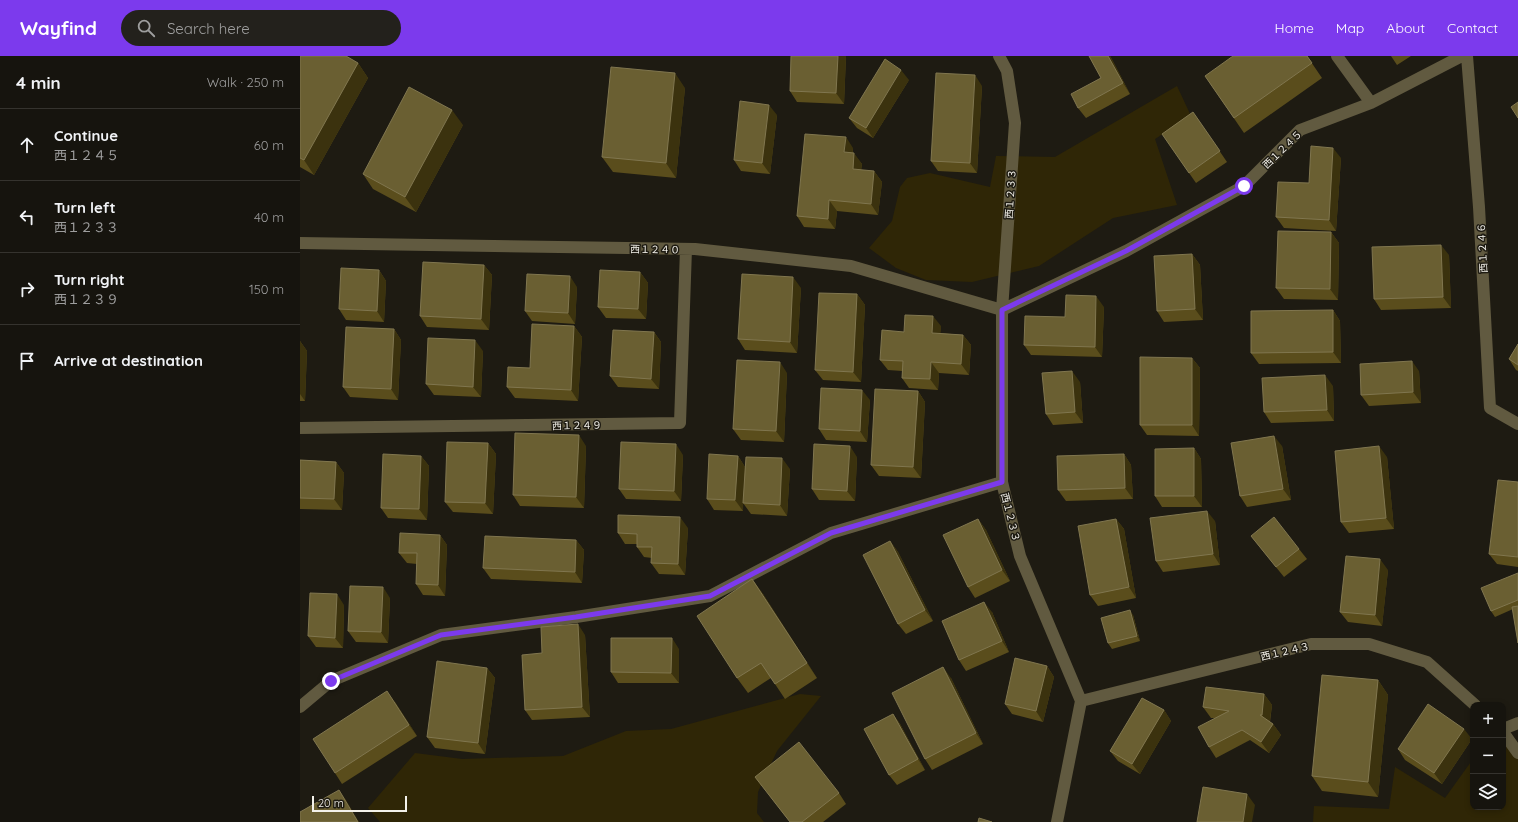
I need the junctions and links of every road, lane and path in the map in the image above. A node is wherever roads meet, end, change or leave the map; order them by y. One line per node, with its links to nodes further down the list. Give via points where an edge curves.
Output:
1 (999, 56): 8 (street, 西１２３３, via 1007,71 1015,123)
2 (1336, 56): 5 (street)
3 (1462, 56): 5 (street, 西１２４５)
4 (1467, 56): 9 (street, 西１２４６, via 1479,207 1490,408)
5 (1371, 103): 8 (street, 西１２４５, via 1300,130 1244,186 1126,251)
6 (300, 243): 7 (street, 西１２４０)
7 (686, 250): 8 (street, 西１２４０, via 851,266); 10 (street, 西１２４９, via 680,423)
8 (1002, 310): 11 (street, 西１２３３)
9 (1518, 424)
10 (300, 428)
11 (1002, 482): 12 (street, 西１２３３, via 1020,556); 14 (street, via 831,533 710,596 441,635 331,681)
12 (1081, 701): 13 (street, 西１２４３, via 1311,644 1369,644 1427,662); 19 (street)
13 (1471, 702)
14 (300, 707)
15 (1518, 723): 16 (street)
16 (1506, 729)
17 (1506, 735): 18 (street)
18 (1518, 753)
19 (1057, 822)

